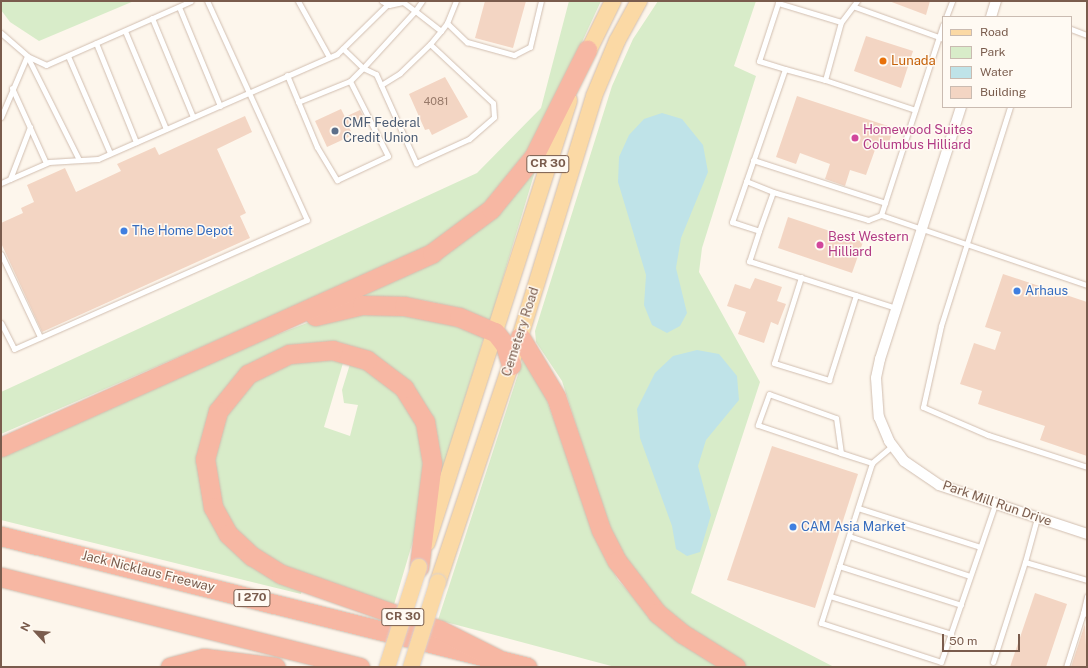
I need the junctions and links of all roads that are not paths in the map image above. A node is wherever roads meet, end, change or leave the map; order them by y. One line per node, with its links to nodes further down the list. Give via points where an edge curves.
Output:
1 (192, 1): 14 (lane)
2 (207, 1): 41 (lane)
3 (298, 1): 33 (lane)
4 (382, 1): 12 (lane)
5 (422, 1): 15 (lane)
6 (456, 1): 20 (lane)
7 (541, 1): 20 (lane, via 530,47 514,55 467,42)
8 (613, 1): 30 (main road, Cemetery Road / CR 30)
9 (639, 1): 73 (main road, Cemetery Road / CR 30, via 617,41 594,96)
10 (952, 1): 16 (lane)
11 (996, 1): 17 (street)
12 (390, 3): 15 (lane, via 403,2); 29 (lane)
13 (856, 4): 19 (lane); 26 (lane)
14 (179, 7): 18 (lane); 43 (lane)
15 (415, 11): 23 (lane); 34 (lane)
16 (946, 16)
17 (991, 16)
18 (152, 18): 22 (lane); 48 (lane)
19 (841, 22): 35 (lane, via 778,3 760,61); 37 (lane)
20 (447, 23): 23 (lane)
21 (1072, 29): 25 (lane)
22 (124, 31): 27 (lane); 50 (lane)
23 (441, 31): 28 (lane)
24 (1, 33): 31 (lane)
25 (1087, 35)
26 (941, 38): 46 (lane)
27 (96, 43): 32 (lane); 51 (lane)
28 (430, 44): 39 (lane, via 400,73); 39 (lane, via 492,103 494,117 469,139 416,163)
29 (343, 49): 33 (lane); 34 (lane)
30 (587, 50): 71 (main road, Cemetery Road / CR 30); 75 (highway, via 534,156 491,209 432,253)
31 (27, 56): 32 (lane, via 46,65); 40 (lane); 53 (lane)
32 (68, 56): 52 (lane)
33 (329, 57): 36 (lane)
34 (363, 68): 38 (lane); 39 (lane, via 376,74)
35 (785, 69): 37 (lane); 54 (lane)
36 (287, 76): 41 (lane); 42 (lane)
37 (825, 80): 46 (lane)
38 (350, 81): 42 (lane); 42 (lane, via 388,156 337,180 317,147)
39 (381, 85)
40 (12, 88): 47 (lane); 49 (lane)
41 (249, 93): 43 (lane); 72 (lane, via 307,220)
42 (298, 102)
43 (220, 106): 48 (lane)
44 (961, 108): 62 (street, Park Mill Run Drive)
45 (1010, 108): 64 (lane)
46 (915, 110): 60 (lane)
47 (1, 117)
48 (193, 117): 50 (lane)
49 (30, 127): 55 (lane); 56 (lane)
50 (166, 129): 51 (lane)
51 (136, 142): 52 (lane)
52 (110, 154): 53 (lane)
53 (79, 160): 55 (lane)
54 (753, 160): 57 (lane); 60 (lane)
55 (46, 163): 56 (lane)
56 (10, 179): 58 (lane)
57 (746, 181): 59 (lane); 63 (lane, via 732,222)
58 (1, 183)
59 (773, 192): 61 (lane, via 868,220); 63 (lane)
60 (885, 203): 61 (lane)
61 (881, 215): 62 (lane)
62 (921, 229): 64 (lane); 69 (street, Park Mill Run Drive)
63 (759, 231): 66 (lane, via 749,261)
64 (966, 244): 67 (lane); 80 (lane, via 941,326 923,407 988,435)
65 (1, 254): 72 (lane)
66 (801, 277): 68 (lane); 68 (lane, via 774,363 829,380)
67 (1087, 284)
68 (856, 295): 69 (lane)
69 (896, 308): 76 (street, Park Mill Run Drive, via 876,378 879,417)
70 (1, 323): 72 (lane, via 14,349)
71 (495, 332): 74 (highway, via 505,346); 75 (highway, via 436,312 404,306 362,305 332,310); 90 (main road, Cemetery Road / CR 30)
72 (40, 337)
73 (520, 337): 74 (main road, Cemetery Road / CR 30); 107 (highway, via 556,396 601,530 617,561 657,613 689,638)
74 (511, 366): 105 (main road, Cemetery Road / CR 30, bridge)
75 (180, 370): 77 (highway)
76 (892, 446): 79 (lane); 81 (street, Park Mill Run Drive, via 913,469 939,485)
77 (1, 447)
78 (841, 453): 78 (lane, via 758,424 769,394 836,418); 79 (lane)
79 (872, 463): 82 (lane)
80 (1087, 467)
81 (995, 504): 83 (street, Park Mill Run Drive); 87 (lane)
82 (858, 508): 86 (lane); 87 (lane)
83 (1037, 518): 84 (street, Park Mill Run Drive); 88 (lane)
84 (1087, 534)
85 (1, 536): 99 (highway, Jack Nicklaus Freeway / I 270)
86 (849, 536): 89 (lane); 91 (lane)
87 (980, 547): 91 (lane)
88 (1025, 562): 93 (lane); 100 (lane)
89 (839, 566): 94 (lane); 96 (lane)
90 (419, 567): 99 (highway, via 432,463 425,422 404,388 367,360 333,350 289,354 248,374 218,411 205,459 213,507 228,534 252,556 281,574 440,630); 104 (main road, Cemetery Road / CR 30, bridge)
91 (970, 576): 96 (lane)
92 (1, 578): 103 (highway)
93 (1087, 580)
94 (830, 596): 98 (lane); 98 (lane, via 821,623 941,662)
95 (1087, 596): 97 (lane)
96 (961, 605): 98 (lane)
97 (1085, 613): 108 (lane)
98 (951, 634)
99 (502, 661): 106 (highway, Jack Nicklaus Freeway / I 270)
100 (993, 662)
101 (170, 667): 102 (highway, via 204,658)
102 (275, 667)
103 (360, 667)
104 (387, 667)
105 (412, 667)
106 (527, 667)
107 (736, 667)
108 (1066, 667)

